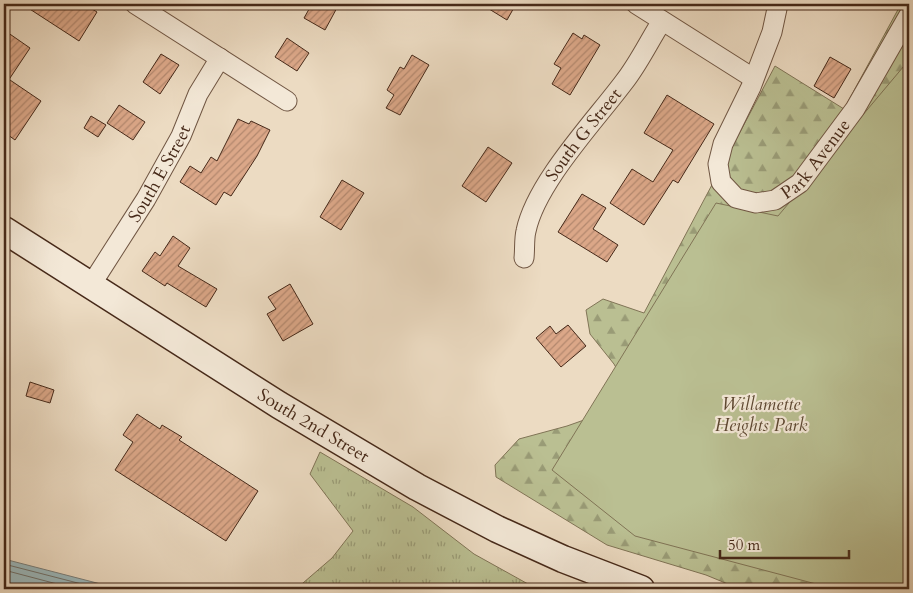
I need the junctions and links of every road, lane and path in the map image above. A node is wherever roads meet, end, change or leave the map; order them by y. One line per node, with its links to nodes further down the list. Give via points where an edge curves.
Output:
1 (135, 4): 6 (street)
2 (636, 4): 5 (street)
3 (778, 4): 7 (street, Park Avenue, via 772,32)
4 (909, 14): 7 (street, Park Avenue, via 855,109 800,183 775,200 756,204 736,198 721,182 718,164 723,144)
5 (662, 21): 7 (street); 10 (street, South G Street, via 634,68 571,151 533,208 526,232)
6 (220, 58): 8 (street); 11 (street, South E Street, via 198,94 181,136 146,199)
7 (754, 78)
8 (287, 101)
9 (4, 230): 11 (street, South 2nd Street)
10 (524, 258)
11 (91, 285): 12 (street, South 2nd Street, via 279,405 417,487 530,544)
12 (641, 589)

